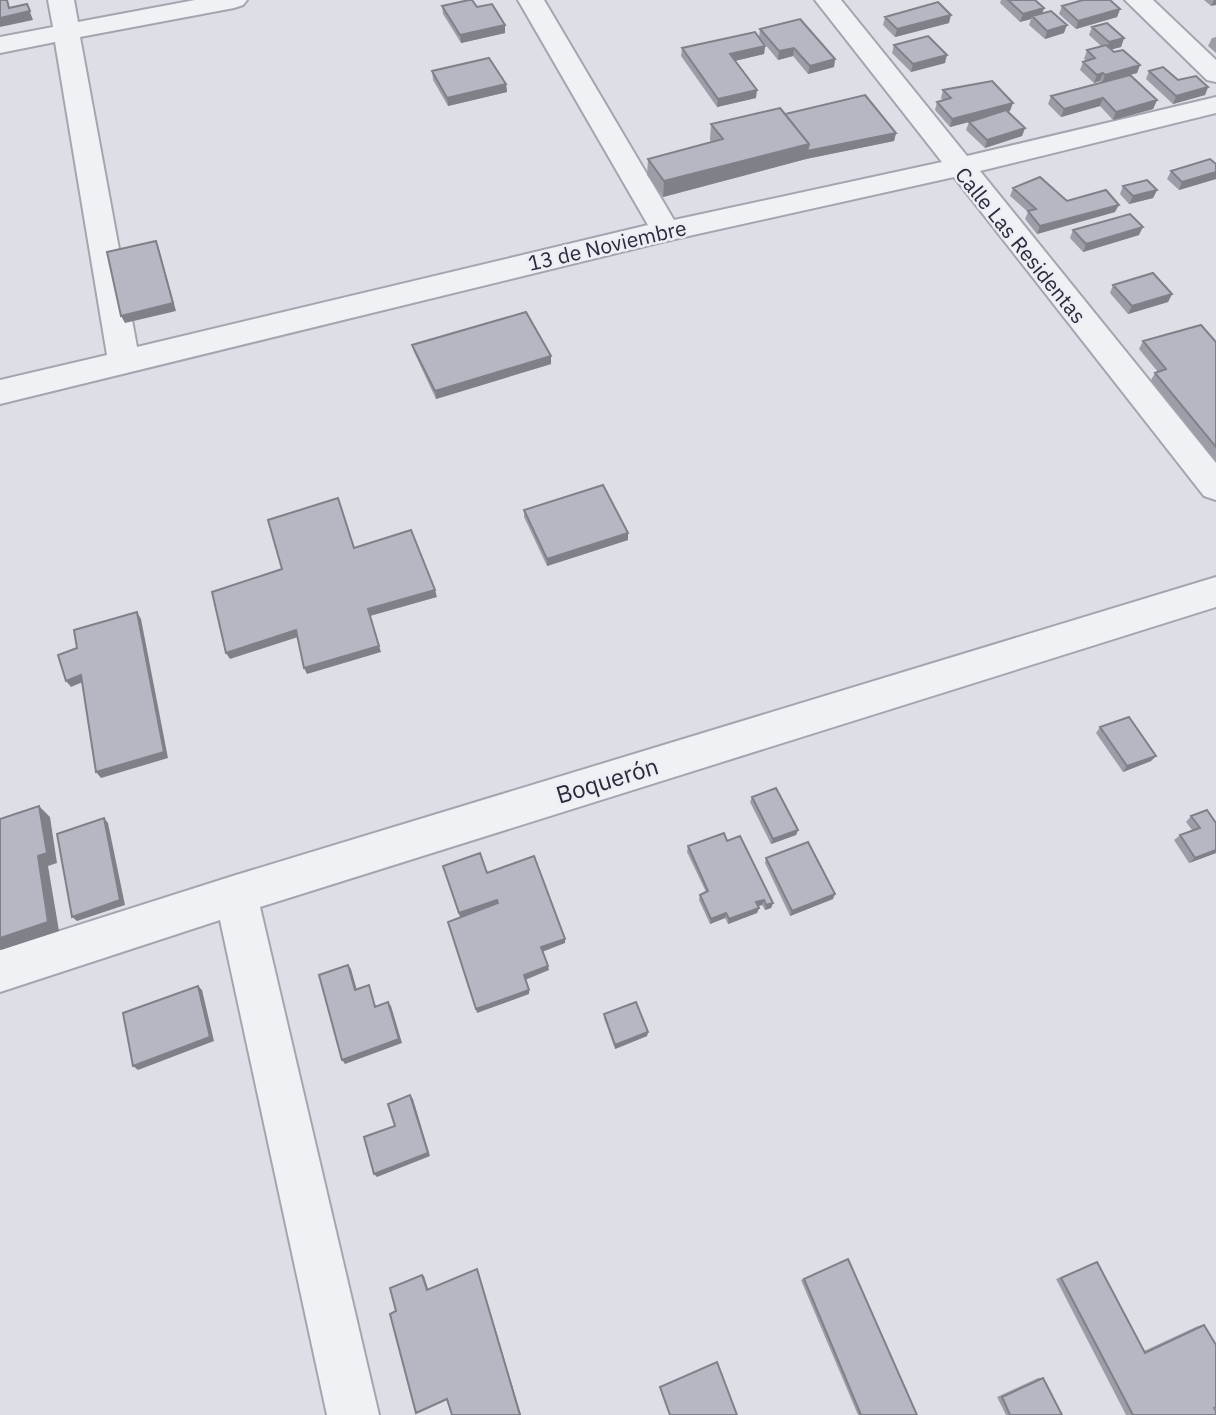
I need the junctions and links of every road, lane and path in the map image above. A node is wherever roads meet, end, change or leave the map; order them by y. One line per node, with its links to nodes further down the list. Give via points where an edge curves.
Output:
1 (61, 0): 6 (street)
2 (234, 0): 6 (street)
3 (531, 0): 11 (street)
4 (828, 0): 10 (street, Calle Las Residentas)
5 (1138, 0): 8 (street)
6 (68, 32): 7 (street); 12 (street)
7 (0, 45)
8 (1216, 74)
9 (1216, 106): 10 (street, 13 de Noviembre)
10 (958, 167): 11 (street, 13 de Noviembre); 14 (street, Calle Las Residentas)
11 (666, 231): 12 (street, 13 de Noviembre)
12 (124, 362): 13 (street, 13 de Noviembre)
13 (0, 392)
14 (1216, 487)
15 (1216, 592): 16 (street, Boquerón)
16 (236, 895): 17 (street, Boquerón); 18 (street)
17 (0, 971)
18 (353, 1415)

